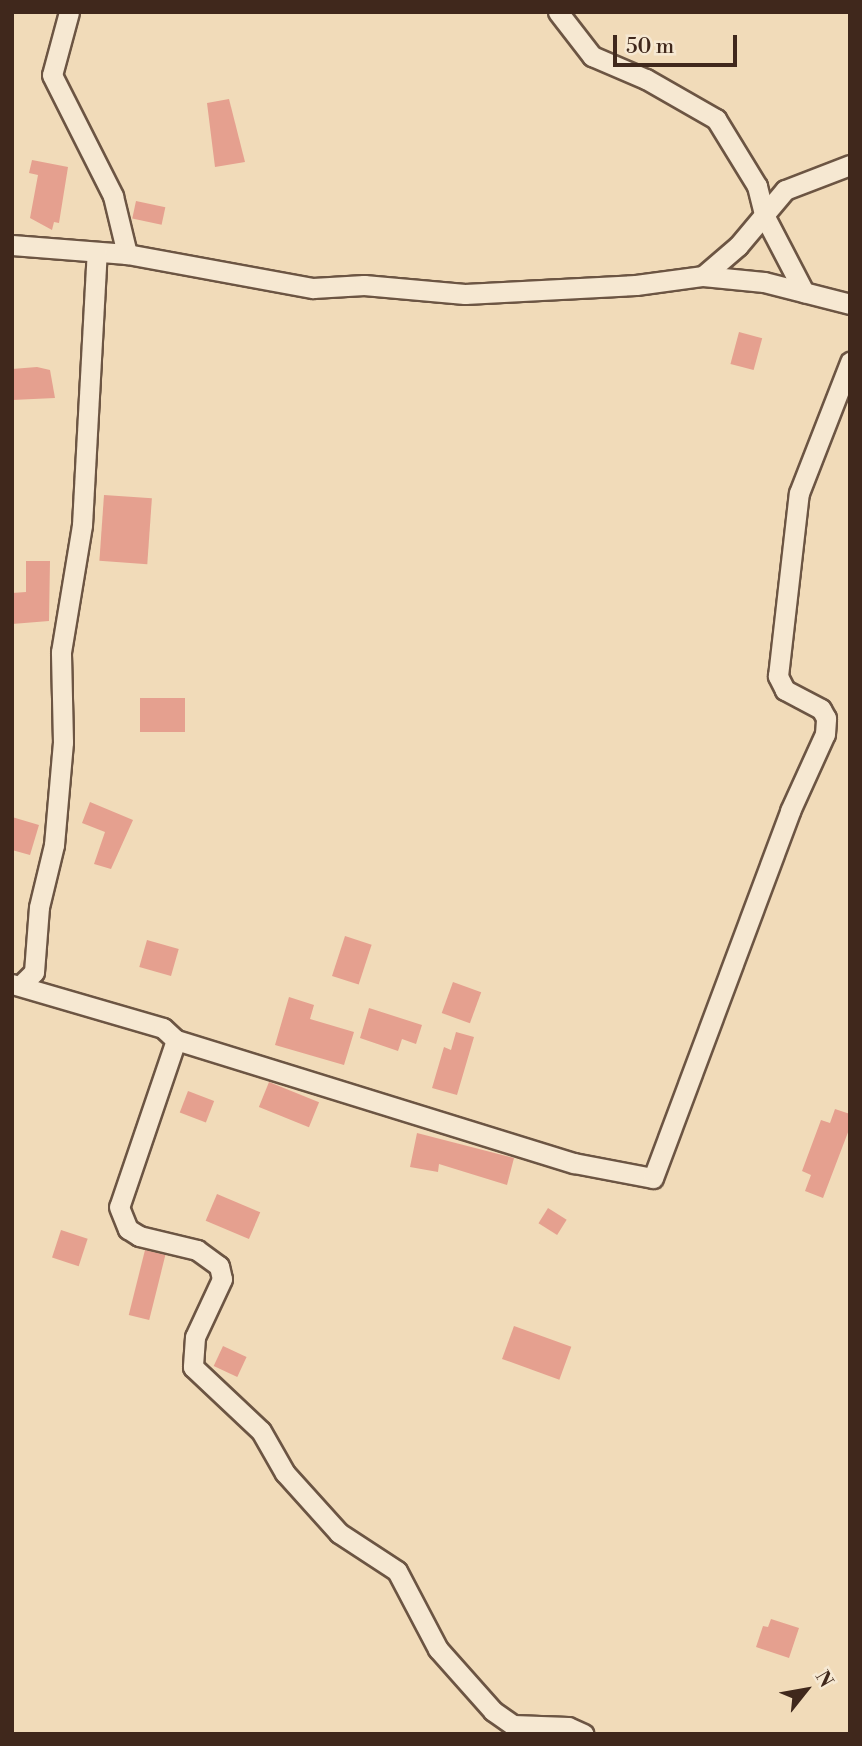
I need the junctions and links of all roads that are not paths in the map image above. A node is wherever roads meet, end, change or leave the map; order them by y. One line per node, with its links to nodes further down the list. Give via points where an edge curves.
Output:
1 (69, 12): 7 (street, via 52,75 113,196)
2 (558, 12): 4 (street, via 592,56 646,79 716,119 757,186)
3 (850, 165): 4 (street, via 785,190)
4 (765, 217): 8 (street); 9 (street)
5 (12, 246): 6 (street)
6 (97, 252): 7 (street); 12 (street, via 82,524 61,652 63,742 54,845 39,907 34,972)
7 (127, 254): 8 (street, via 313,288 364,285 466,294 636,285)
8 (704, 276): 9 (street)
9 (804, 292): 10 (street)
10 (850, 304)
11 (850, 362): 13 (street, via 799,493 778,676 785,690 821,709 826,718 825,734 790,811 653,1178 574,1163)
12 (15, 985): 13 (street, via 163,1028)
13 (176, 1040): 14 (street, via 119,1207 121,1217 139,1236 197,1250 219,1266 222,1279 195,1337 193,1367 261,1431 285,1473 339,1533 397,1571 438,1649 493,1710 513,1725 568,1727)
14 (584, 1734)

